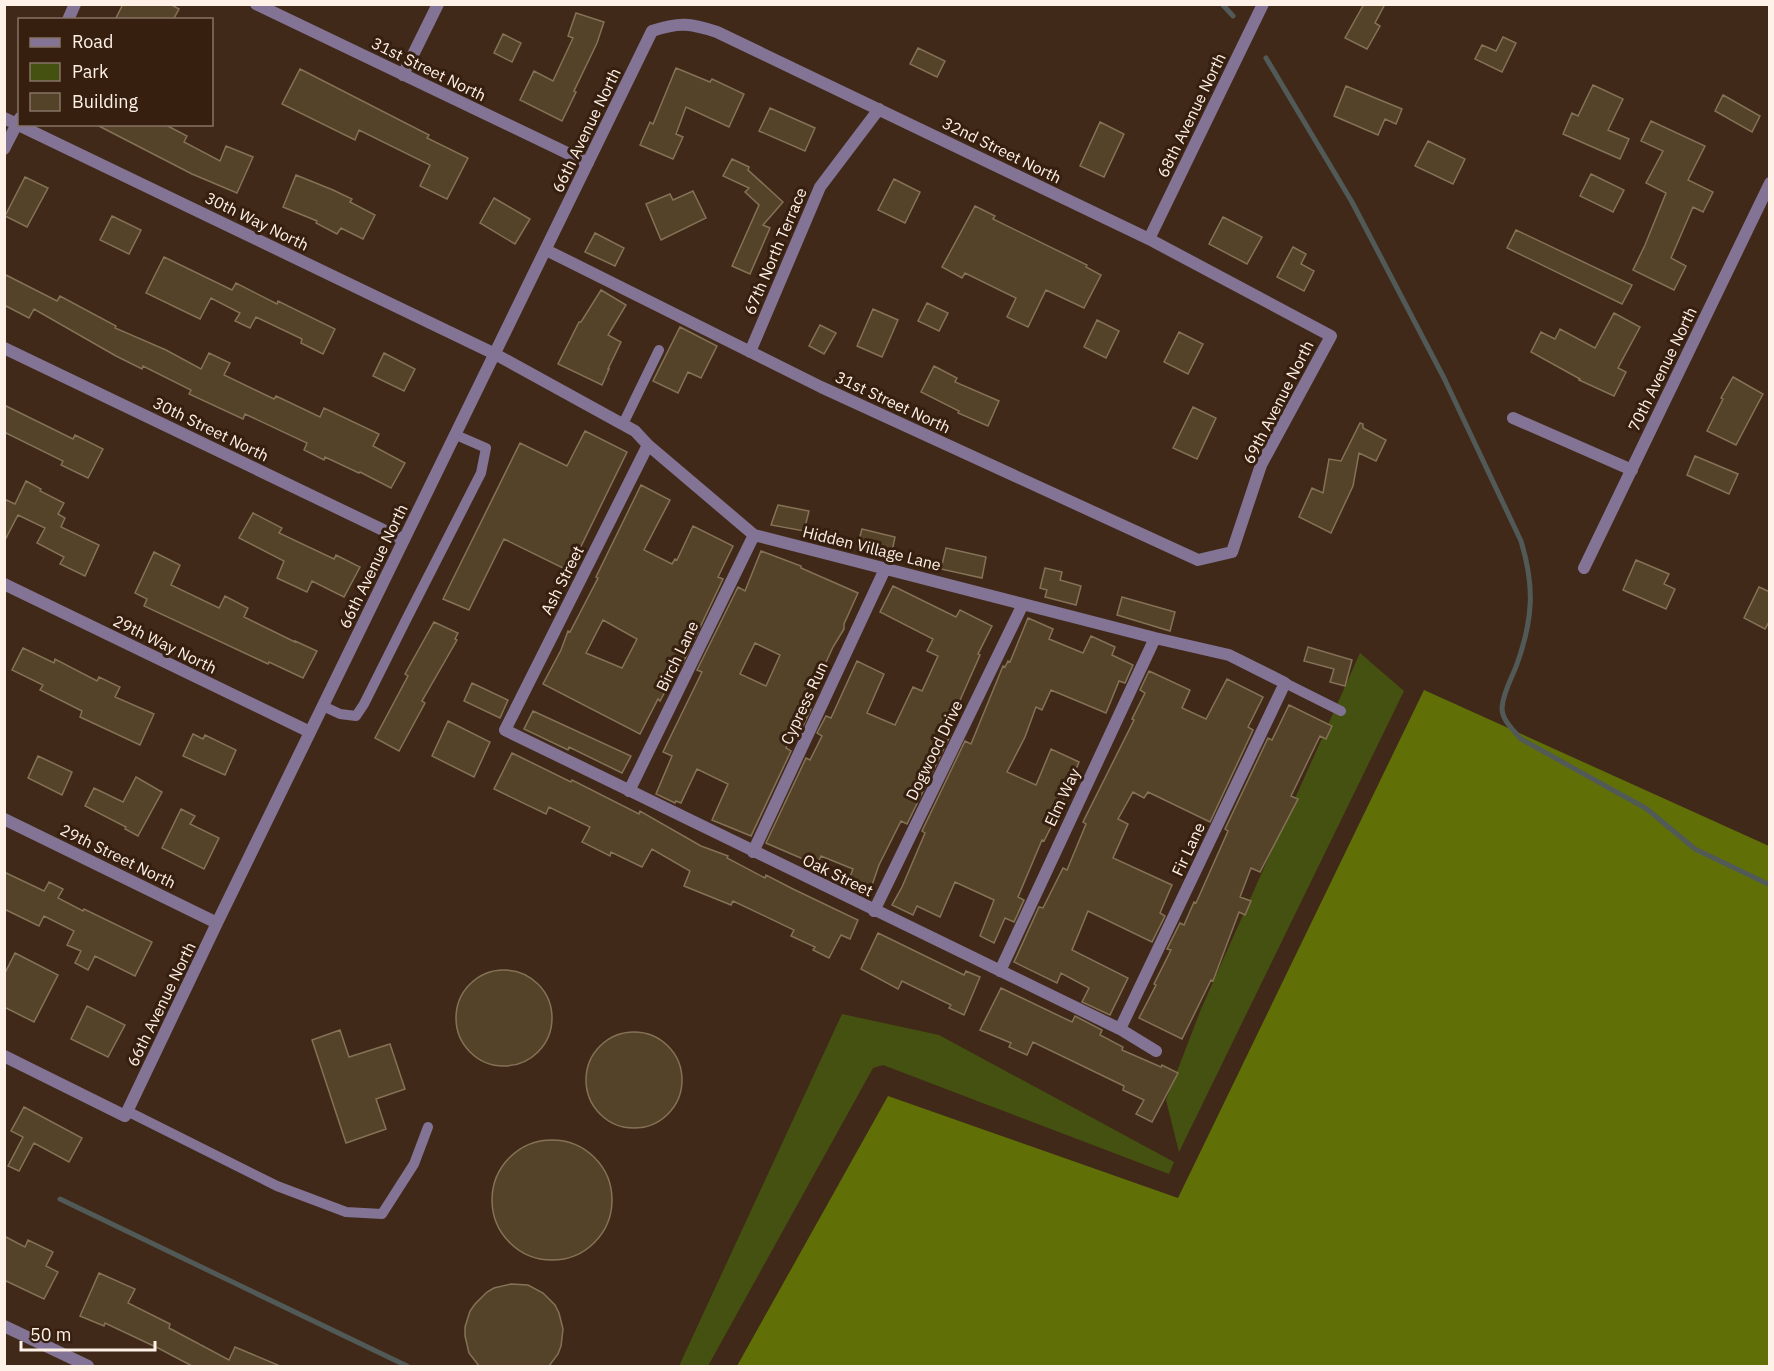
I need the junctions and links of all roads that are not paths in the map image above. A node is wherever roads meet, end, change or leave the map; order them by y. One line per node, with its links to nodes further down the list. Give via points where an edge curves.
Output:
1 (75, 4): 5 (street)
2 (256, 4): 7 (street, 31st Street North)
3 (438, 4): 7 (street)
4 (1263, 4): 15 (street, 68th Avenue North)
5 (69, 18)
6 (652, 31): 8 (street, 32nd Street North, via 693,24 717,32); 13 (street, 66th Avenue North)
7 (403, 75): 13 (street, 31st Street North)
8 (879, 109): 15 (street, 32nd Street North); 20 (street, 67th North Terrace, via 820,187)
9 (4, 118): 10 (street, 30th Way North)
10 (18, 121): 12 (street)
11 (28, 126): 21 (street, 30th Way North)
12 (4, 149)
13 (588, 163): 16 (street, 66th Avenue North)
14 (1770, 183): 26 (street, 70th Avenue North)
15 (1149, 239): 17 (street, 32nd Street North)
16 (546, 250): 20 (street, 31st Street North); 21 (street, 66th Avenue North)
17 (1331, 336): 29 (street, 69th Avenue North, via 1261,465)
18 (4, 348): 28 (street, 30th Street North)
19 (659, 350): 23 (lane)
20 (750, 351): 29 (street, 31st Street North, via 1198,560)
21 (495, 354): 23 (street, Hidden Village Lane); 24 (street, 66th Avenue North)
22 (1513, 418): 26 (street)
23 (623, 423): 25 (street, Hidden Village Lane)
24 (456, 435): 28 (street, 66th Avenue North); 36 (lane, via 486,448 482,473 364,705 356,716)
25 (648, 445): 27 (street, Hidden Village Lane); 38 (street, Ash Street)
26 (1632, 470): 30 (street, 70th Avenue North)
27 (754, 535): 31 (street, Hidden Village Lane); 40 (street, Birch Lane)
28 (404, 540): 36 (street, 66th Avenue North)
29 (1232, 552)
30 (1584, 568)
31 (885, 569): 33 (street, Hidden Village Lane); 42 (street, Cypress Run)
32 (4, 584): 39 (street, 29th Way North)
33 (1023, 603): 34 (street, Hidden Village Lane); 43 (street, Dogwood Drive)
34 (1155, 638): 35 (street, Hidden Village Lane, via 1230,655); 45 (street, Elm Way)
35 (1285, 683): 37 (lane); 46 (street, Fir Lane)
36 (323, 706): 39 (street, 66th Avenue North)
37 (1341, 711)
38 (505, 730): 40 (street, Oak Street)
39 (310, 732): 44 (street, 66th Avenue North)
40 (629, 791): 42 (street, Oak Street)
41 (4, 819): 44 (street, 29th Street North)
42 (753, 852): 43 (street, Oak Street)
43 (874, 911): 45 (street, Oak Street)
44 (217, 923): 49 (street, 66th Avenue North)
45 (1000, 970): 46 (street, Oak Street)
46 (1120, 1029): 47 (street, Oak Street)
47 (1156, 1051)
48 (4, 1056): 49 (street)
49 (126, 1114): 50 (lane, via 277,1186 346,1212 382,1214 414,1164)
50 (428, 1127)
51 (4, 1326): 52 (street)
52 (88, 1366)

